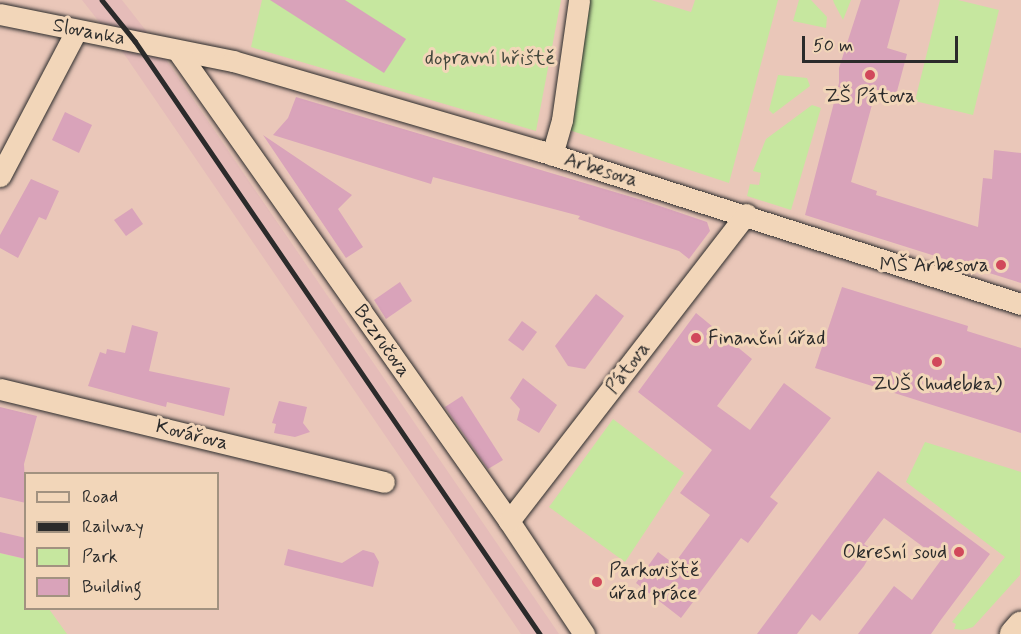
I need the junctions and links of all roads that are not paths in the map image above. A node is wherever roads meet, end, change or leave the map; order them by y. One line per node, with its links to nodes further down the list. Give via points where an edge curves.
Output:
1 (579, 0): 5 (street, via 562,120)
2 (0, 14): 3 (street, Slovanka)
3 (76, 31): 4 (street, Slovanka); 6 (street)
4 (177, 50): 5 (street, Arbesova, via 233,61); 11 (street, Bezručova)
5 (552, 155): 7 (street, Arbesova)
6 (0, 176)
7 (746, 214): 8 (street, Arbesova); 11 (street, Pátova)
8 (1021, 304)
9 (0, 388): 10 (street, Kovářova)
10 (384, 482)
11 (509, 521): 13 (street, Bezručova)
12 (1021, 626): 14 (main road)
13 (584, 634)
14 (1014, 634)

